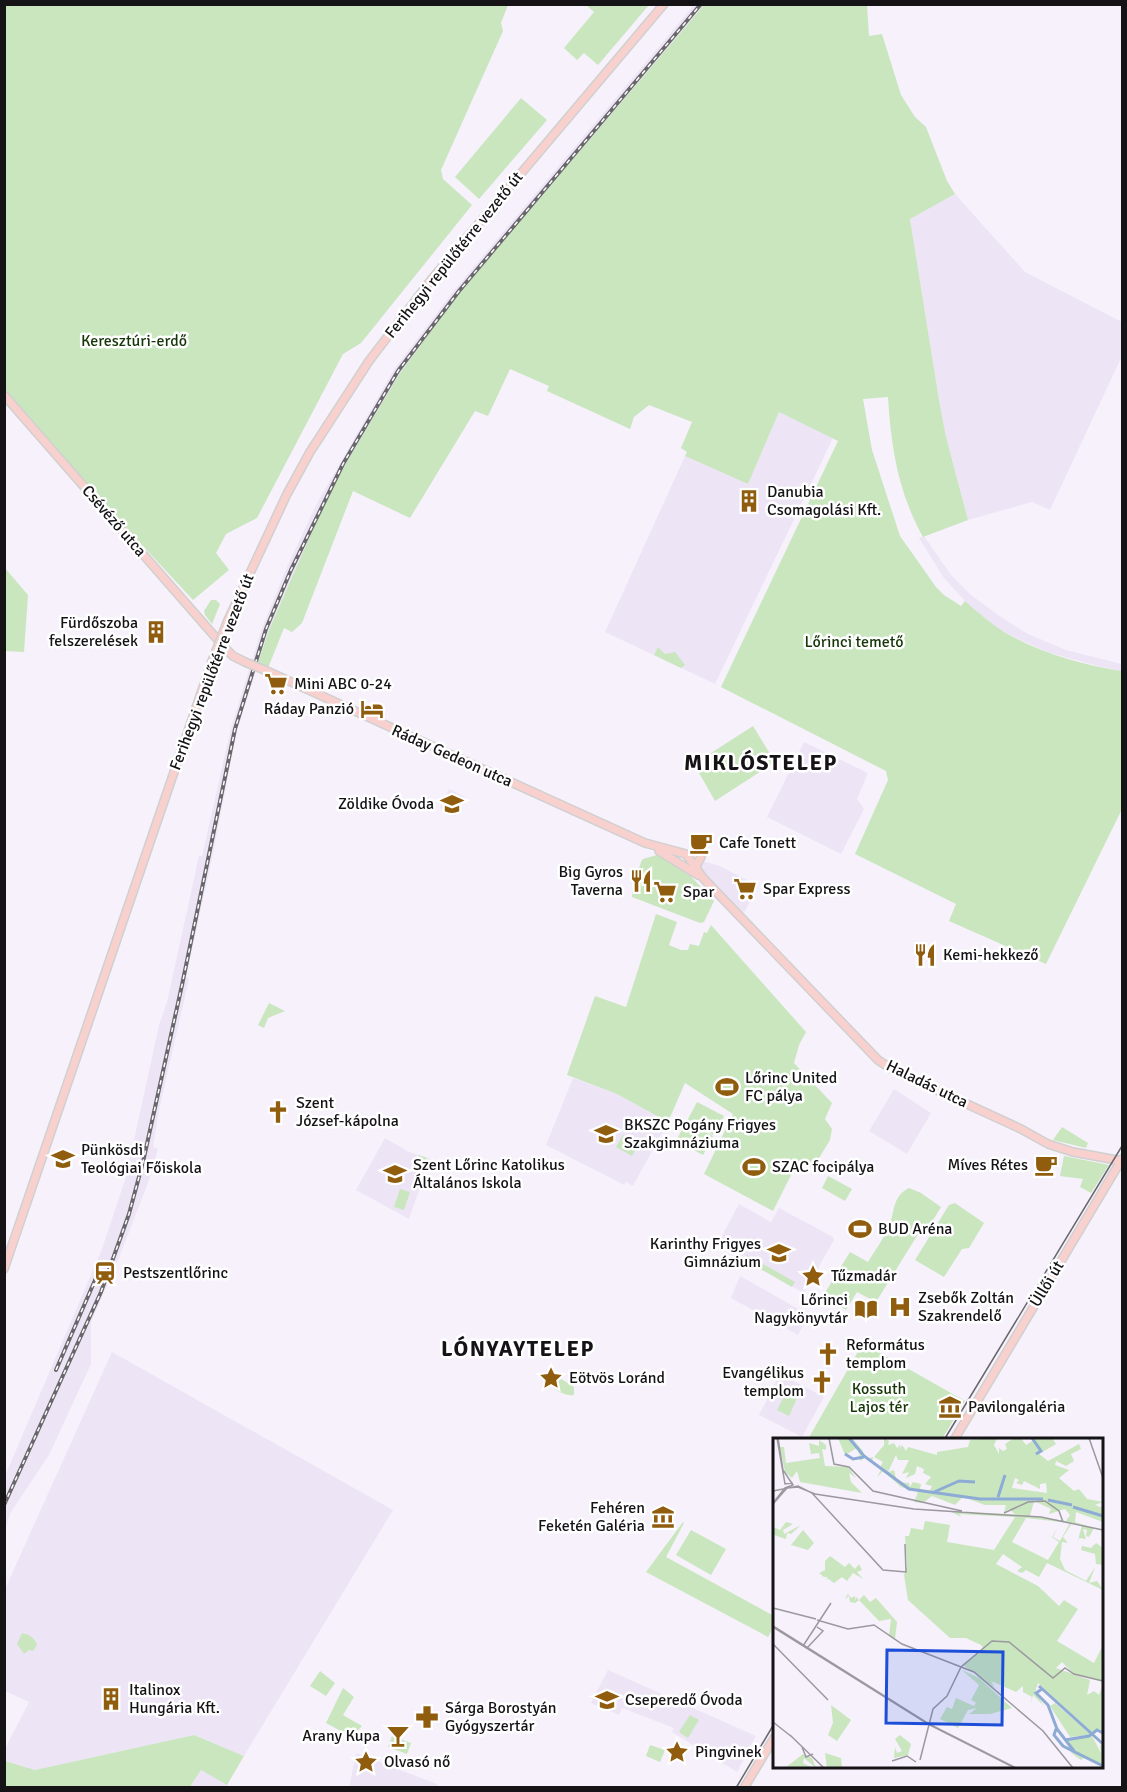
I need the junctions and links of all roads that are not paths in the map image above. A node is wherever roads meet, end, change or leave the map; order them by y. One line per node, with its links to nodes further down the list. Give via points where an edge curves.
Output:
1 (664, 4): 9 (main road, Ferihegyi repülőtérre vezető út, bridge, via 431,280 369,361 286,494 212,661)
2 (4, 395): 3 (main road, Csévéző utca)
3 (224, 647): 4 (main road, Ráday Gedeon utca, bridge, via 245,662)
4 (654, 847): 6 (main road, Ráday Gedeon utca, via 686,854); 7 (main road)
5 (701, 857): 6 (main road, via 696,865)
6 (698, 872): 7 (main road)
7 (703, 878): 8 (main road, Haladás utca, via 886,1066 1048,1144)
8 (1122, 1161): 10 (main road, Üllői út)
9 (4, 1269)
10 (955, 1438)
11 (773, 1740): 12 (main road)
12 (744, 1788)

